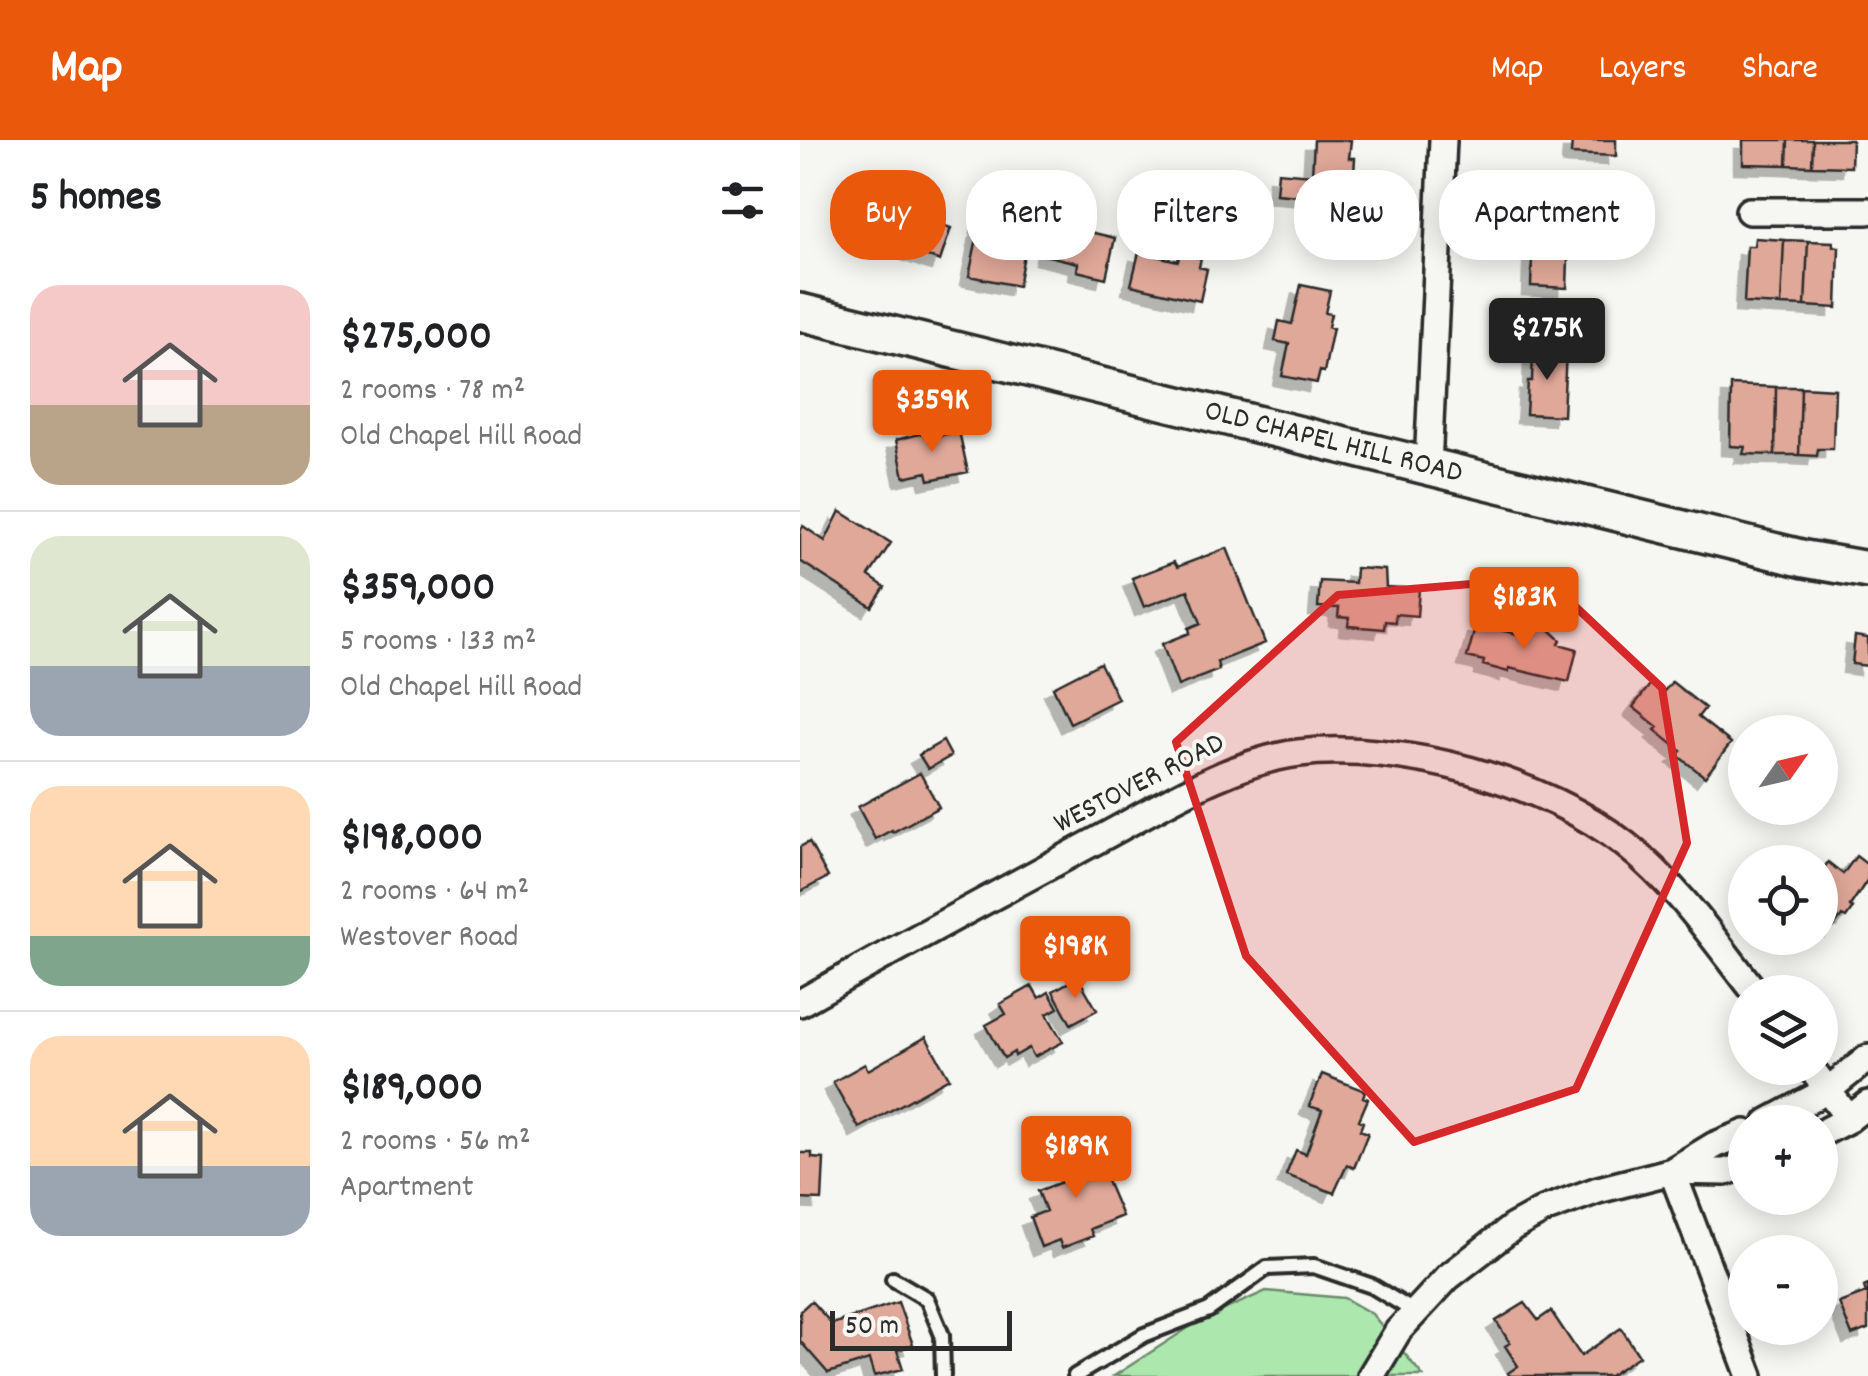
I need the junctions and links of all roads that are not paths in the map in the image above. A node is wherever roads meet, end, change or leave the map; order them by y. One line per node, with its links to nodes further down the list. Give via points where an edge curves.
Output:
1 (1443, 140): 5 (street)
2 (1749, 211): 3 (street)
3 (1868, 212)
4 (800, 312): 5 (street, OLD CHAPEL HILL ROAD)
5 (1428, 468): 6 (street, OLD CHAPEL HILL ROAD)
6 (1868, 570)
7 (1741, 975): 8 (street, WESTOVER ROAD, via 1667,882 1608,831 1539,795 1468,770 1366,751 1273,758 1201,785)
8 (800, 1002)
9 (1868, 1058): 11 (street)
10 (1824, 1085): 11 (street)
11 (1828, 1090): 12 (street); 13 (street)
12 (1800, 1105)
13 (1858, 1112)
14 (1728, 1140): 15 (street)
15 (1672, 1171): 16 (street); 18 (street, via 1563,1202 1513,1226); 22 (street)
16 (1728, 1171)
17 (893, 1279): 19 (lane, via 927,1298 942,1335)
18 (1415, 1312): 20 (lane, via 1372,1286 1314,1266 1267,1268 1209,1310 1144,1336); 21 (street)
19 (943, 1376)
20 (1075, 1376)
21 (1371, 1376)
22 (1750, 1376)

